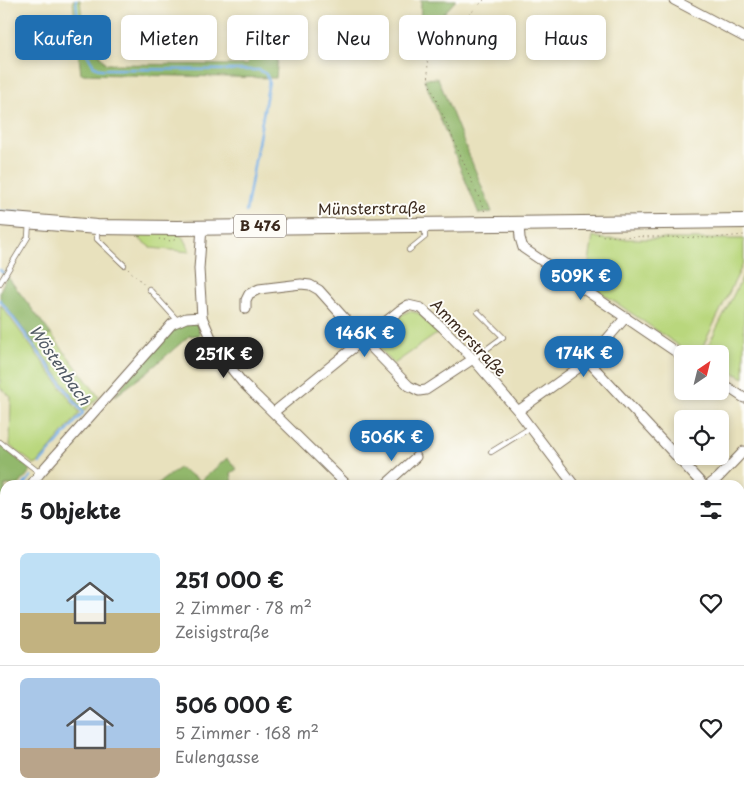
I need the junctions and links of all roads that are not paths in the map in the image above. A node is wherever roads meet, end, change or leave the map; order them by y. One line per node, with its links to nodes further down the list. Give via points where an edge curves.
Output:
1 (674, 0): 2 (street)
2 (744, 37)
3 (0, 219): 4 (main road, Münsterstraße / B 476)
4 (28, 221): 8 (main road, Münsterstraße / B 476); 12 (lane, via 28,237)
5 (744, 221): 7 (main road, Münsterstraße / B 476)
6 (425, 224): 7 (main road, Münsterstraße / B 476); 9 (main road, Münsterstraße / B 476); 10 (lane, via 425,237)
7 (520, 224): 17 (street, via 523,248)
8 (97, 227): 9 (main road, Münsterstraße / B 476); 11 (lane, via 97,239)
9 (202, 227): 16 (street, via 199,270)
10 (409, 250)
11 (124, 265)
12 (0, 283)
13 (149, 289): 18 (lane)
14 (246, 309): 19 (street, via 248,294 258,289 310,285 319,290)
15 (478, 312): 21 (lane, via 503,337)
16 (202, 317): 18 (street); 26 (street, via 221,356 242,382)
17 (626, 317): 20 (street); 22 (street)
18 (178, 321): 32 (street)
19 (363, 339): 21 (street, via 409,386 419,390 426,390); 21 (street, Ammerstraße, via 408,305 421,308); 26 (street, Ammerstraße)
20 (674, 350)
21 (473, 359): 25 (street, Ammerstraße)
22 (588, 361): 25 (street); 37 (street)
23 (729, 388): 24 (street)
24 (744, 398)
25 (518, 411): 27 (street, Ammerstraße)
26 (274, 412): 34 (street)
27 (530, 428): 30 (lane); 36 (street, Ammerstraße)
28 (0, 442): 32 (lane)
29 (744, 451): 38 (street)
30 (491, 452)
31 (416, 457): 35 (street)
32 (40, 473): 33 (street)
33 (35, 480)
34 (342, 480)
35 (391, 480)
36 (570, 480)
37 (698, 480)
38 (715, 480)

